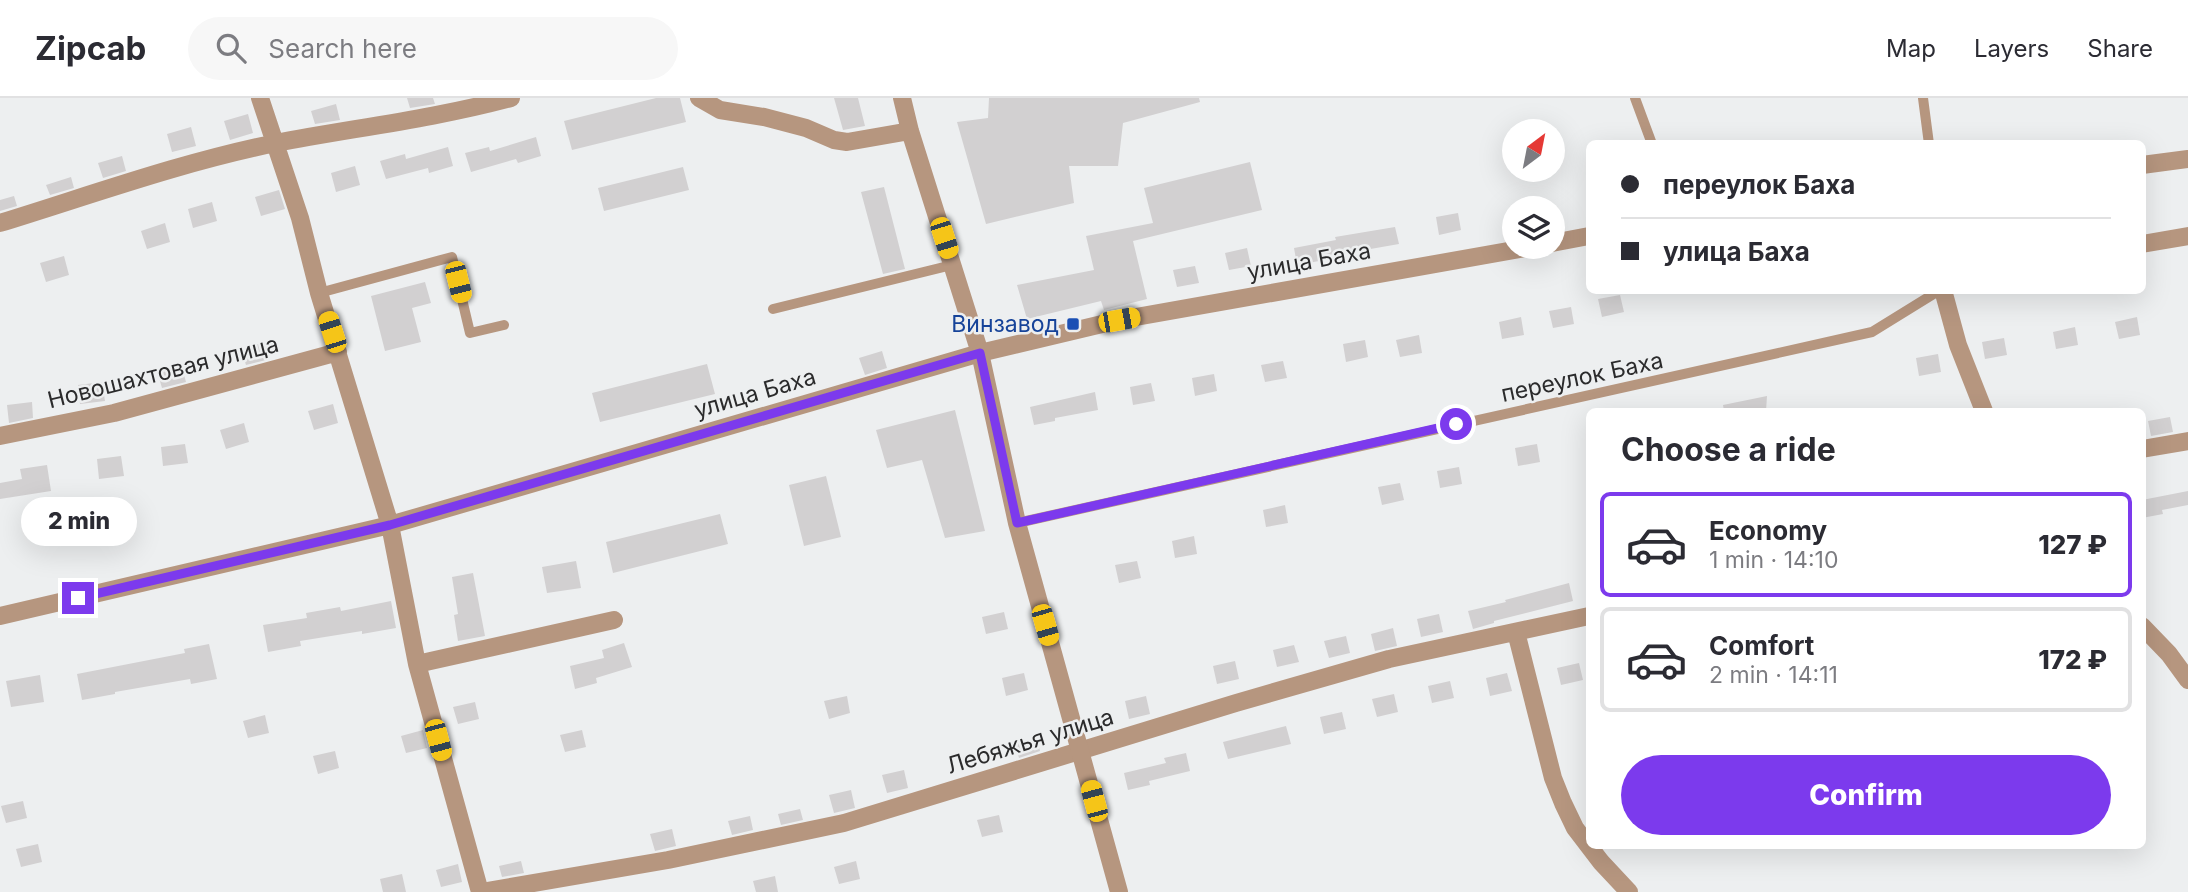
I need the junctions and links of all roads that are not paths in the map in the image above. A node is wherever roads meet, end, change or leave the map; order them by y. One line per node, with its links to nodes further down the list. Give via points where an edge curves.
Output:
1 (260, 98): 10 (street)
2 (511, 98): 10 (street, via 463,111)
3 (699, 98): 7 (street, via 720,110 806,128 834,140 847,142)
4 (902, 98): 7 (street)
5 (1635, 98): 8 (lane)
6 (1923, 98): 9 (lane)
7 (910, 131): 19 (street)
8 (1651, 140)
9 (1928, 140)
10 (274, 144): 13 (street, via 174,169); 20 (street)
11 (2188, 159): 12 (street)
12 (2146, 164)
13 (0, 223)
14 (2188, 236): 17 (street)
15 (1586, 237): 16 (street)
16 (1565, 241)
17 (2146, 243)
18 (1502, 252): 26 (street, улица Баха, via 1119,320)
19 (952, 265): 23 (lane); 26 (street)
20 (319, 293): 24 (lane, via 452,257 470,333); 25 (street)
21 (1934, 294): 31 (lane, переулок Баха, via 1872,332)
22 (1942, 294): 27 (street)
23 (773, 309)
24 (505, 326)
25 (338, 352): 28 (street, Новошахтовая улица, via 114,413); 32 (street)
26 (980, 353): 31 (street); 32 (street, улица Баха)
27 (1983, 408)
28 (0, 436)
29 (2188, 441): 30 (street)
30 (2146, 448)
31 (1017, 523): 40 (street)
32 (390, 525): 33 (street, улица Баха); 38 (street)
33 (0, 616)
34 (1586, 617): 37 (street, Лебяжья улица)
35 (614, 620): 38 (street)
36 (2146, 630): 39 (street)
37 (1516, 632): 40 (street, Лебяжья улица, via 1376,663); 41 (street, via 1553,778)
38 (417, 664): 43 (street)
39 (2188, 680)
40 (1081, 752): 43 (street, Лебяжья улица, via 844,823); 44 (street)
41 (1586, 842)
42 (1591, 849): 45 (street)
43 (481, 892)
44 (1119, 892)
45 (1629, 892)

